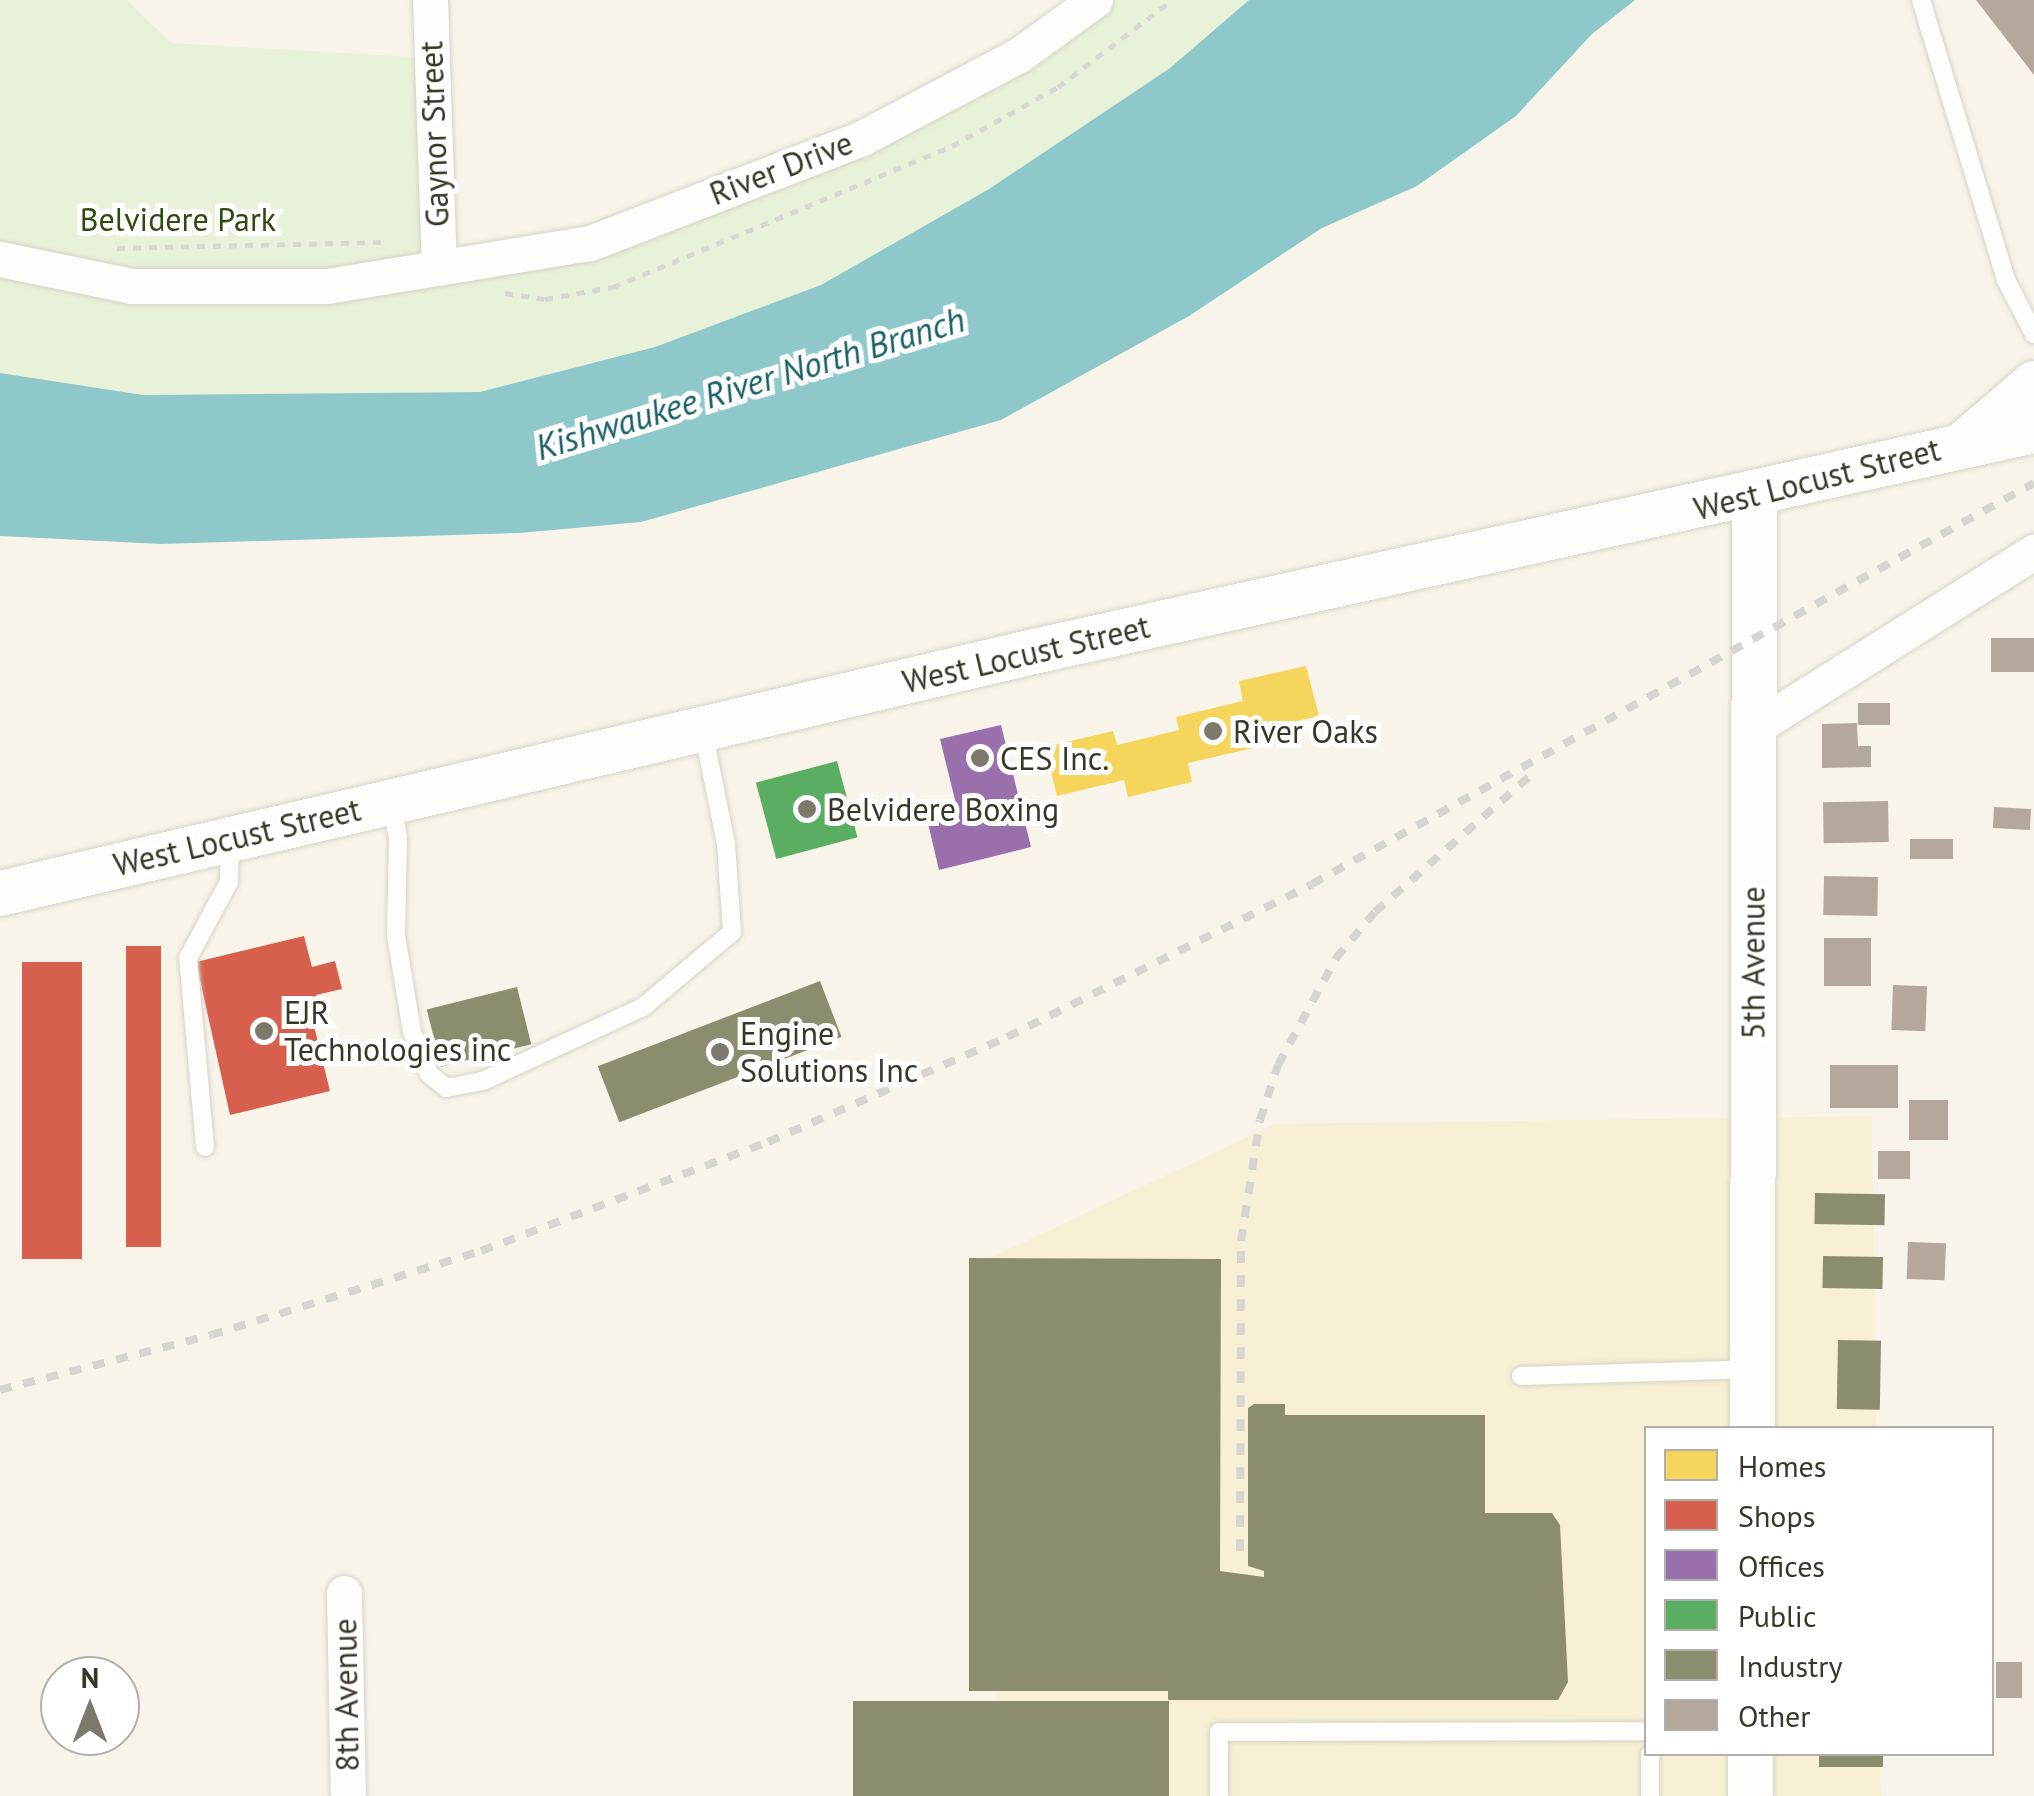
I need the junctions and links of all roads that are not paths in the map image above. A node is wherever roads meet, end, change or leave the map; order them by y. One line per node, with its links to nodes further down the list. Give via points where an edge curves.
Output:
1 (1096, 0): 5 (street, River Drive, via 1019,54 862,138 590,243)
2 (1921, 0): 6 (lane, via 2006,280)
3 (433, 3): 5 (street, Gaynor Street)
4 (0, 259): 5 (street, River Drive, via 131,286 204,289 327,286)
5 (439, 268)
6 (2034, 334)
7 (2034, 383): 9 (street, West Locust Street)
8 (2034, 430): 9 (street)
9 (1964, 442): 10 (street, West Locust Street)
10 (1754, 497): 12 (street, West Locust Street); 13 (street, 5th Avenue)
11 (2034, 552): 13 (street)
12 (703, 728): 14 (street, West Locust Street); 14 (lane, via 726,844 732,932 642,1007 484,1081 446,1088 429,1074 412,1032 396,935 398,839)
13 (1754, 728): 18 (street, 5th Avenue)
14 (390, 802): 15 (street, West Locust Street)
15 (230, 839): 16 (street, West Locust Street); 17 (lane, via 230,882 188,958)
16 (0, 893)
17 (205, 1148)
18 (1752, 1369): 19 (lane); 20 (street, 5th Avenue)
19 (1521, 1376)
20 (1752, 1426)
21 (344, 1593): 25 (street, 8th Avenue)
22 (1644, 1731): 26 (lane, via 1219,1732)
23 (1650, 1756): 27 (lane)
24 (1750, 1756): 28 (street)
25 (348, 1796)
26 (1219, 1796)
27 (1650, 1796)
28 (1750, 1796)

